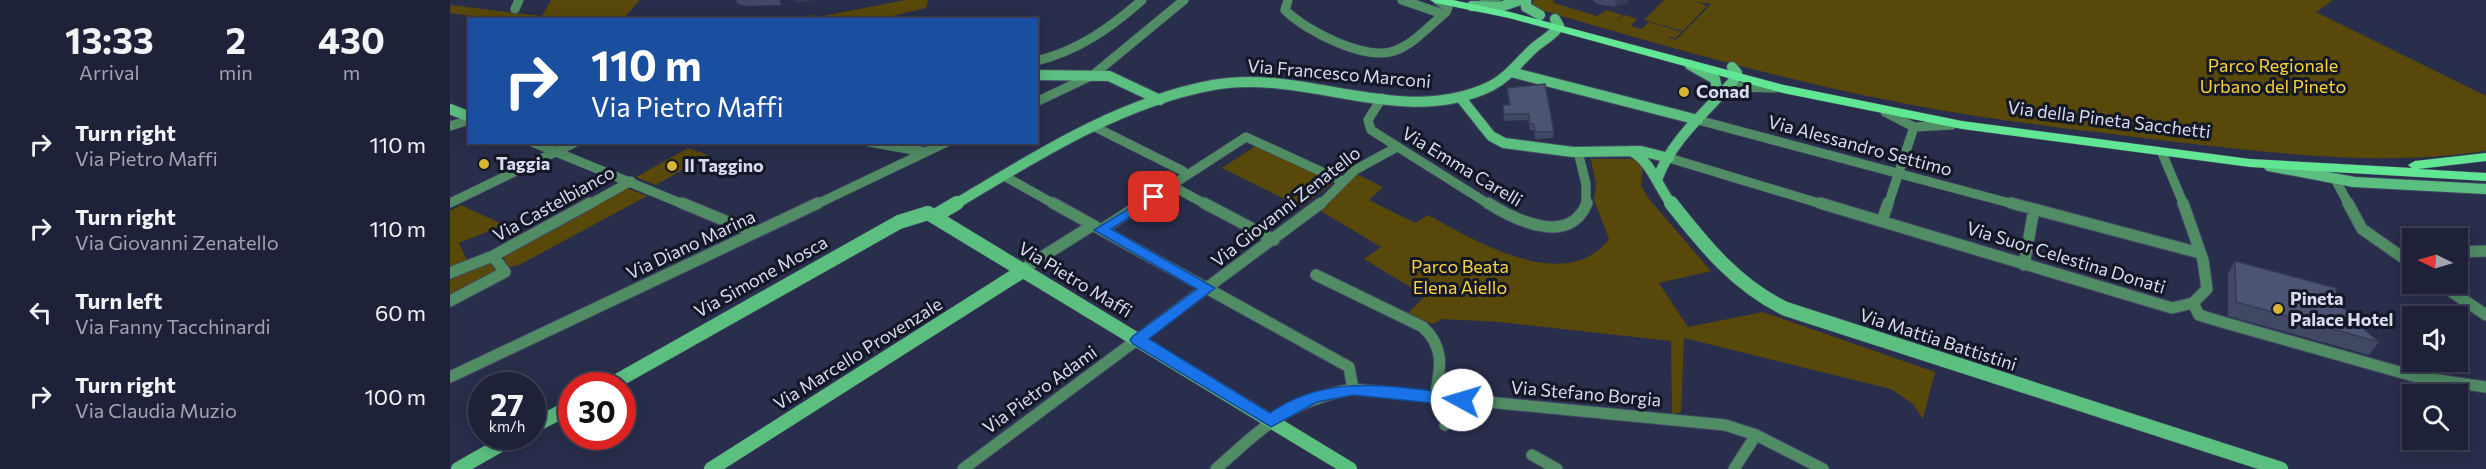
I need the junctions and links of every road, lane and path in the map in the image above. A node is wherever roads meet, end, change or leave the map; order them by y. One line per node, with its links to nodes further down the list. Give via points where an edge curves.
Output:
1 (519, 0): 12 (street)
2 (1142, 0): 18 (street, via 1085,44)
3 (1184, 0): 23 (street)
4 (1288, 0): 13 (street, via 1286,10 1292,17 1360,51 1372,53 1396,51)
5 (1402, 0): 13 (street)
6 (1437, 0): 10 (main road, Via della Pineta Sacchetti); 13 (street, Via della Pineta Sacchetti, via 1448,7)
7 (1484, 0): 11 (street, Via della Pineta Sacchetti)
8 (1520, 0): 11 (street)
9 (1526, 0): 14 (street, via 1526,7)
10 (1470, 3): 11 (main road, Via della Pineta Sacchetti); 15 (main road, Via della Pineta Sacchetti)
11 (1502, 5): 14 (main road, Via della Pineta Sacchetti)
12 (515, 9)
13 (1443, 14)
14 (1540, 15): 16 (main road, Via della Pineta Sacchetti)
15 (1519, 17): 16 (main road, Via della Pineta Sacchetti); 17 (street, via 1541,29 1543,34)
16 (1557, 24): 17 (street, Via Francesco Marconi); 19 (main road, Via della Pineta Sacchetti); 21 (main road, Via della Pineta Sacchetti)
17 (1537, 46): 20 (street, Via Francesco Marconi)
18 (1038, 60)
19 (1690, 65): 21 (main road, Via della Pineta Sacchetti); 25 (street, Via della Pineta Sacchetti, via 1717,80)
20 (1511, 72): 26 (street, Via Francesco Marconi, via 1491,86); 34 (street, Via Alessandro Settimo)
21 (1734, 72): 24 (main road, Via della Pineta Sacchetti); 25 (street); 50 (main road, Via della Pineta Sacchetti, via 1880,104 2156,145 2363,164 2427,165)
22 (1038, 75): 23 (street)
23 (1093, 75): 28 (street, via 1115,78); 29 (street)
24 (1783, 89): 25 (street, via 1738,87); 31 (main road, Via della Pineta Sacchetti)
25 (1718, 95): 34 (street)
26 (1460, 97): 27 (street, Via Francesco Marconi); 47 (street, Via Suor Celestina Donati, via 1491,136 1504,143)
27 (1382, 98): 28 (street, Via Francesco Marconi, via 1249,81 1223,83); 43 (street, Via Emma Carelli, via 1369,117 1368,126)
28 (1160, 100): 37 (street, Via Francesco Marconi)
29 (1038, 101)
30 (450, 109): 32 (street)
31 (1885, 112): 35 (main road, Via della Pineta Sacchetti); 38 (street)
32 (468, 117)
33 (468, 119): 36 (street)
34 (1698, 120): 49 (street); 53 (street, Via Alessandro Settimo)
35 (1962, 125): 38 (street); 48 (main road, Via della Pineta Sacchetti)
36 (450, 126)
37 (1095, 127): 52 (street); 54 (street, Via Francesco Marconi)
38 (1914, 127): 53 (street)
39 (537, 144): 45 (street)
40 (572, 144): 45 (street)
41 (880, 144): 46 (street)
42 (943, 144): 46 (street, Via Diano Marina)
43 (1397, 147): 47 (street, Via Emma Carelli, via 1509,217 1542,227 1570,221 1585,206 1587,190); 59 (street, Via Giovanni Zenatello)
44 (1631, 151): 47 (street, Via Suor Celestina Donati); 49 (street, Via Suor Celestina Donati); 57 (street, via 1644,158)
45 (555, 152): 58 (street); 62 (street)
46 (925, 152): 67 (street, Via Diano Marina)
47 (1578, 152)
48 (2162, 153): 51 (main road, Via della Pineta Sacchetti); 71 (street)
49 (1669, 158): 57 (street); 65 (street, Via Suor Celestina Donati)
50 (2486, 158)
51 (2250, 163): 55 (main road, Via della Pineta Sacchetti); 56 (street, Via della Pineta Sacchetti)
52 (1183, 171)
53 (1899, 173): 63 (street, Via Alessandro Settimo); 65 (street)
54 (1004, 176): 64 (street, Via Francesco Marconi); 66 (street)
55 (2486, 177)
56 (2335, 179): 61 (street, Via della Pineta Sacchetti); 72 (street, via 2362,229)
57 (1657, 180): 105 (street, Via Mattia Battistini, via 1676,209 1732,272 1772,303)
58 (631, 181): 67 (street); 74 (street, Via Castelbianco)
59 (1342, 182): 60 (street, via 1246,137); 68 (street, Via Giovanni Zenatello)
60 (1172, 186): 66 (street); 68 (street)
61 (2486, 189)
62 (450, 203)
63 (2034, 209): 71 (street, Via Alessandro Settimo); 76 (street)
64 (935, 216): 77 (street, Via Pietro Maffi); 86 (street, Via Simone Mosca, via 922,213 905,219)
65 (1882, 221): 76 (street, Via Suor Celestina Donati)
66 (1097, 227): 77 (street); 80 (street)
67 (755, 232): 87 (street, Via Diano Marina)
68 (1274, 240): 80 (street, Via Giovanni Zenatello)
69 (2486, 251): 70 (street)
70 (2468, 252)
71 (2200, 253): 83 (street, via 2207,289)
72 (2396, 254): 73 (street); 75 (street)
73 (2402, 254)
74 (493, 256): 78 (street, Via Castelbianco); 82 (street, Via Castelbianco, via 505,272)
75 (2402, 258)
76 (2024, 265): 83 (street, Via Suor Celestina Donati, via 2168,307)
77 (1026, 268): 85 (street, Via Pietro Maffi); 98 (street, Via Marcello Provenzale)
78 (450, 273)
79 (1316, 275): 90 (street, via 1423,327 1437,339 1443,355)
80 (1207, 288): 85 (street, Via Giovanni Zenatello); 89 (street, via 1349,367)
81 (2455, 294): 84 (street)
82 (450, 301)
83 (2193, 303): 88 (street, via 2197,313 2205,318 2417,377)
84 (2486, 315)
85 (1138, 340): 92 (street, Via Pietro Maffi); 99 (street, Via Pietro Adami)
86 (633, 372)
87 (450, 377)
88 (2486, 387)
89 (1353, 389): 90 (street, Via Stefano Borgia); 92 (street, Via Stefano Borgia, via 1314,397)
90 (1435, 397): 91 (street, Via Stefano Borgia)
91 (1462, 400): 93 (street); 94 (street, Via Stefano Borgia, via 1717,424)
92 (1271, 421): 100 (street, Via Stefano Borgia); 101 (street, Via Pietro Maffi)
93 (1445, 425)
94 (1756, 435): 103 (street); 104 (street, Via Stefano Borgia)
95 (491, 450): 97 (street)
96 (1532, 455): 102 (street)
97 (458, 469)
98 (711, 469)
99 (963, 469)
100 (1216, 469)
101 (1350, 469)
102 (1557, 469)
103 (1734, 469)
104 (1823, 469)
105 (2280, 469)

